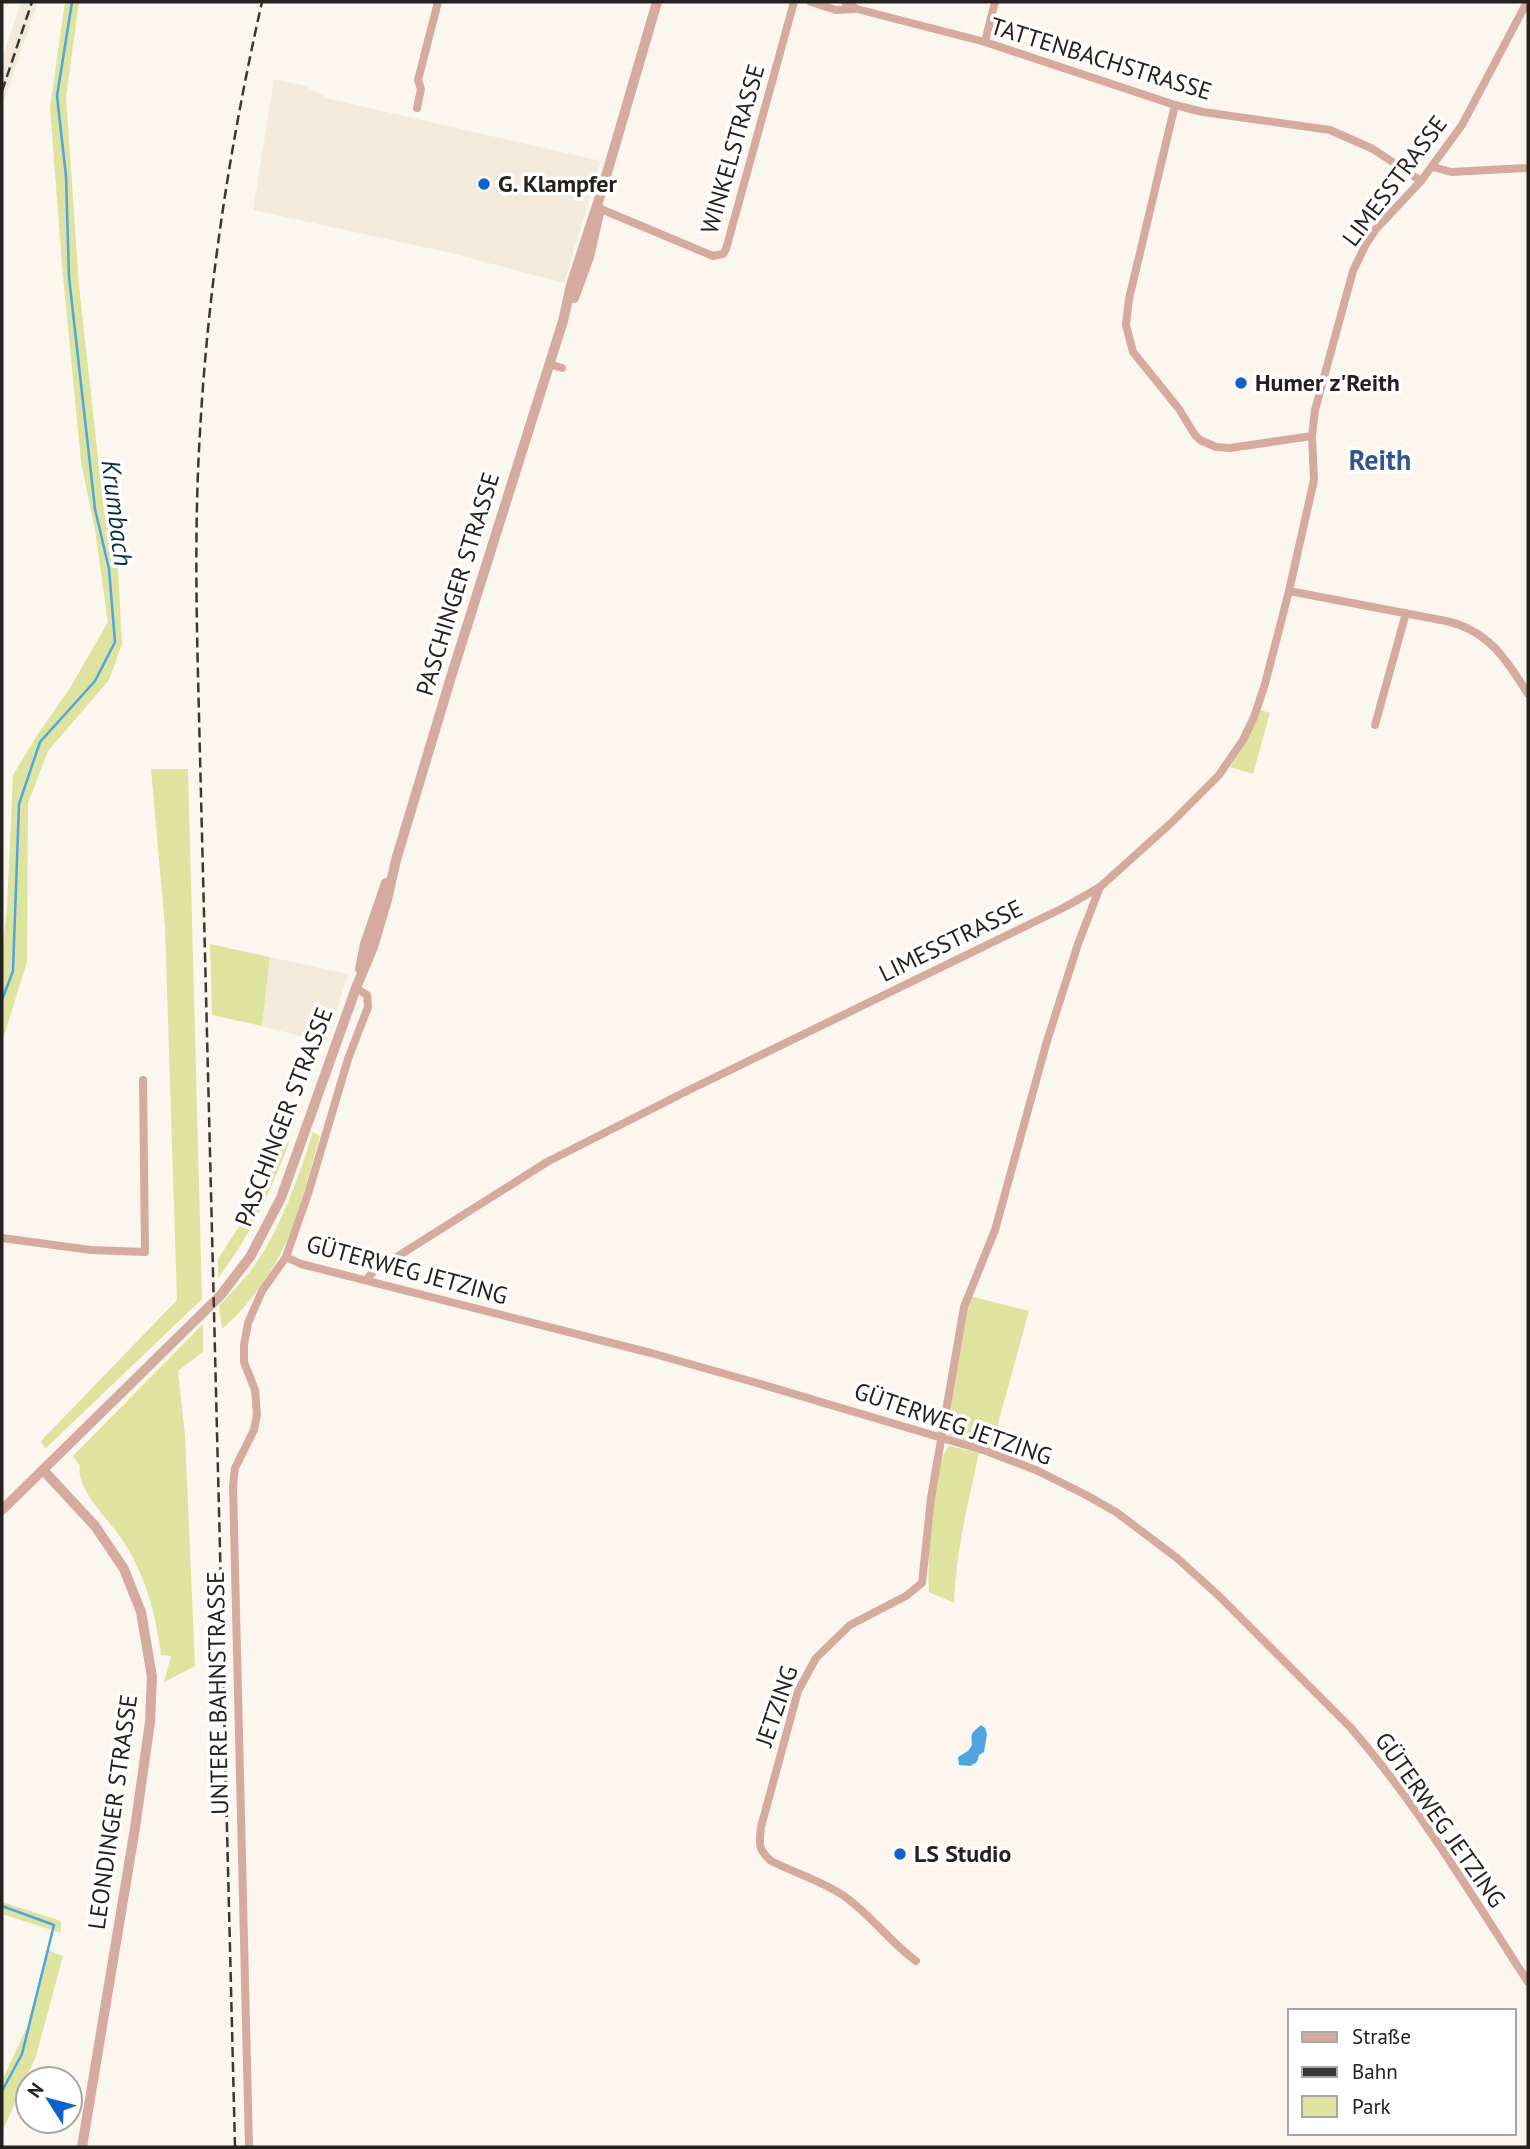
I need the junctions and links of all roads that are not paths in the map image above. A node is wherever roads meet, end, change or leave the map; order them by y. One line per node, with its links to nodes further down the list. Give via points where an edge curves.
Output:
1 (438, 2): 11 (street, via 418,80 421,89)
2 (657, 2): 15 (street, PASCHINGER STRASSE)
3 (794, 2): 15 (street, WINKELSTRASSE, via 723,254 713,256)
4 (811, 2): 8 (street, via 836,10)
5 (845, 2): 8 (street, TATTENBACHSTRASSE)
6 (995, 2): 9 (street)
7 (1527, 2): 12 (street, LIMESSTRASSE, via 1477,99)
8 (857, 9): 9 (street, TATTENBACHSTRASSE)
9 (985, 42): 10 (street, TATTENBACHSTRASSE)
10 (1175, 105): 14 (street, TATTENBACHSTRASSE, via 1329,131 1373,149); 18 (street, via 1129,299 1126,325 1130,344 1195,435 1209,446 1230,448)
11 (416, 108)
12 (1433, 167): 13 (street, via 1451,172); 14 (street, LIMESSTRASSE)
13 (1528, 169)
14 (1421, 181): 18 (street, LIMESSTRASSE, via 1376,229 1359,256 1318,399)
15 (598, 208): 16 (street, PASCHINGER STRASSE, via 589,257)
16 (549, 364): 17 (street); 24 (street, PASCHINGER STRASSE, via 396,860 365,944)
17 (562, 368)
18 (1312, 436): 19 (street, LIMESSTRASSE, via 1314,480)
19 (1289, 591): 20 (street); 23 (street, LIMESSTRASSE, via 1254,717 1236,753 1188,807)
20 (1406, 613): 21 (street, via 1456,623 1480,635 1504,656); 22 (street)
21 (1528, 694)
22 (1376, 725)
23 (1100, 887): 28 (street, LIMESSTRASSE, via 547,1162); 29 (street, via 1047,1041 995,1230 964,1307)
24 (356, 988): 27 (street, UNTERE BAHNSTRASSE, via 367,995 368,1007); 30 (street, PASCHINGER STRASSE, via 281,1198 250,1257 203,1314)
25 (143, 1080): 26 (street, via 145,1252)
26 (2, 1238)
27 (286, 1256): 28 (street, GÜTERWEG JETZING); 35 (street, UNTERE BAHNSTRASSE, via 262,1291 248,1323 244,1363 255,1390 257,1414 234,1477)
28 (366, 1280): 29 (street, GÜTERWEG JETZING, via 651,1353)
29 (940, 1438): 32 (street, JETZING, via 922,1583 850,1625 811,1666 790,1717 759,1846 771,1861 842,1894); 33 (street, GÜTERWEG JETZING, via 1036,1470 1086,1495 1134,1525 1196,1574 1372,1752)
30 (44, 1471): 31 (street, PASCHINGER STRASSE); 34 (street, LEONDINGER STRASSE, via 94,1526 124,1569 141,1612 152,1677 135,1828)
31 (2, 1510)
32 (916, 1961)
33 (1528, 1982)
34 (82, 2147)
35 (249, 2147)

